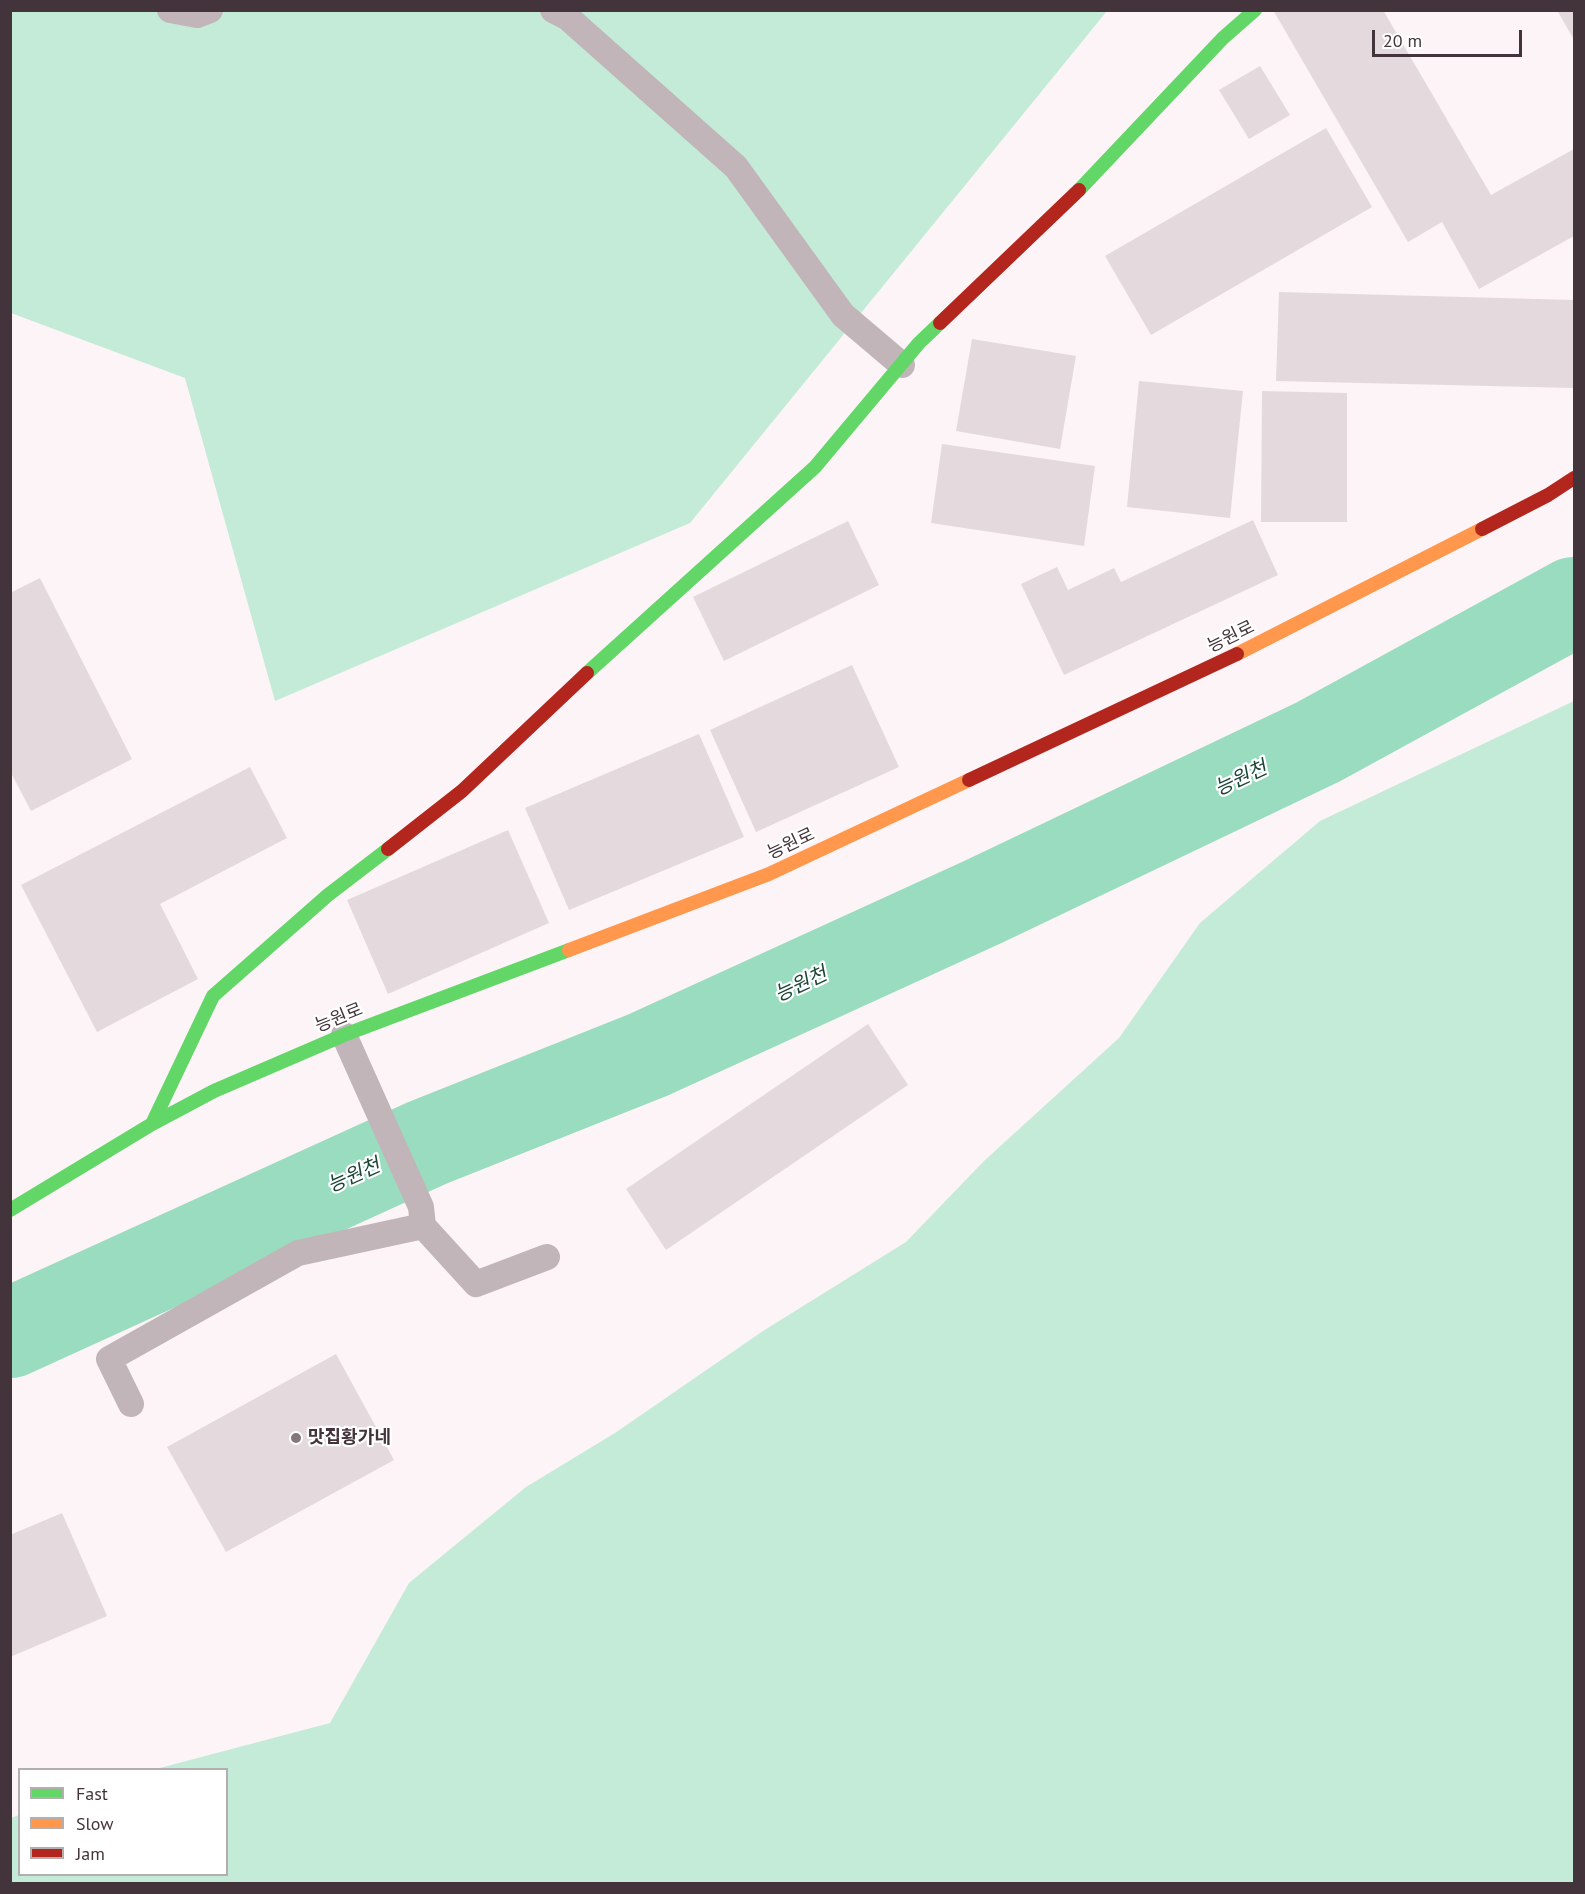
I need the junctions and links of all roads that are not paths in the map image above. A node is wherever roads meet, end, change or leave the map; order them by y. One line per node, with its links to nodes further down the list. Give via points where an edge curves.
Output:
1 (170, 10): 2 (lane, via 197,15)
2 (210, 10)
3 (553, 10): 5 (lane, via 567,17 736,167 843,315)
4 (1256, 10): 5 (street, via 1223,38 1069,200)
5 (902, 365): 8 (street, via 815,467 462,791 328,895 213,996)
6 (1575, 478): 7 (street, 능원로, via 1249,648 769,874)
7 (344, 1035): 8 (street, 능원로, via 214,1091); 10 (lane)
8 (152, 1124): 9 (street, 능원로)
9 (10, 1210)
10 (422, 1217): 11 (lane, via 476,1284); 12 (lane, via 298,1253 109,1359)
11 (548, 1257)
12 (131, 1404)

